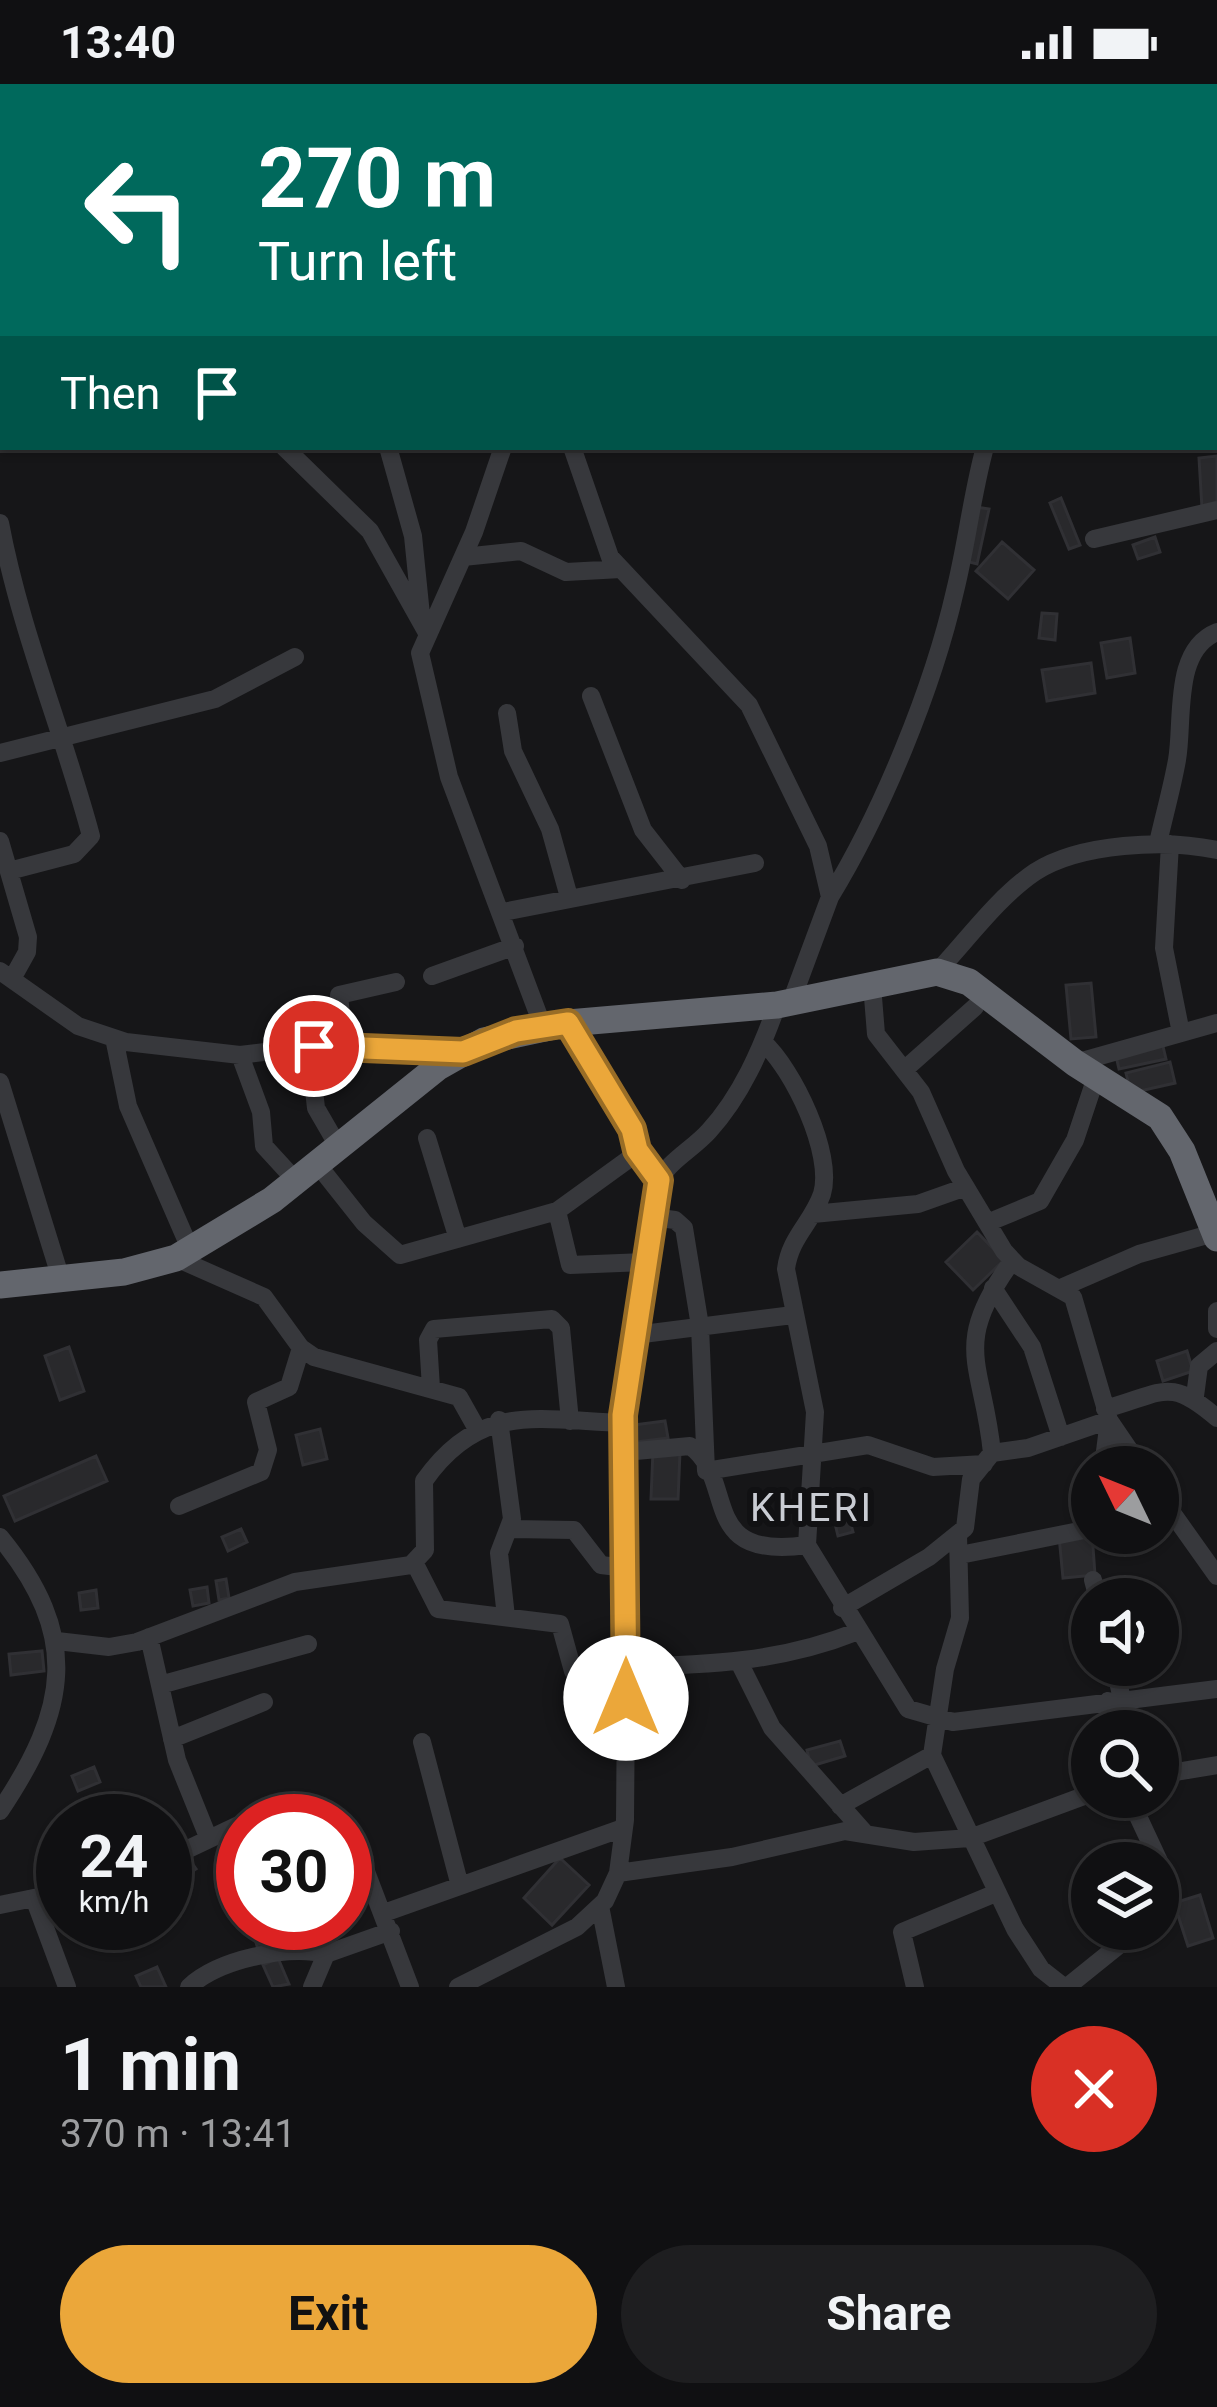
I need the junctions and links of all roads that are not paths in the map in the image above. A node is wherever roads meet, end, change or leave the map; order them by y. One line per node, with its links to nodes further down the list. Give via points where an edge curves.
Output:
1 (287, 450): 11 (street, via 370,532)
2 (389, 450): 11 (street, via 417,556)
3 (502, 450): 9 (street)
4 (573, 450): 10 (street, via 602,541)
5 (985, 450): 25 (street, via 955,596 876,812)
6 (1217, 509): 8 (street)
7 (0, 523): 16 (street, via 19,613)
8 (1094, 539)
9 (463, 557): 10 (street, via 521,550 566,572); 11 (street)
10 (620, 569): 25 (street, via 749,705 818,846)
11 (423, 625): 26 (street, via 420,652 443,758)
12 (1217, 632): 19 (street, via 1198,644 1190,662)
13 (295, 657): 16 (street, via 215,699)
14 (591, 695): 23 (street, via 643,830)
15 (507, 713): 24 (street, via 513,751 550,829)
16 (65, 738): 17 (street); 22 (street, via 89,843)
17 (0, 753)
18 (0, 841): 22 (street)
19 (1164, 844): 20 (street); 28 (street, via 1111,849 1034,873); 37 (street, via 1164,948)
20 (1217, 850)
21 (755, 863): 23 (street)
22 (9, 871): 29 (street, via 28,945)
23 (682, 880): 24 (street)
24 (569, 896): 26 (street)
25 (830, 897): 33 (street)
26 (503, 913): 27 (street)
27 (515, 946): 30 (street); 36 (street)
28 (937, 972): 32 (highway); 45 (highway, via 969,982)
29 (6, 975): 38 (street, via 77,1026)
30 (432, 976)
31 (396, 982): 41 (street, via 339,995)
32 (872, 985): 33 (highway); 44 (street, via 876,1034)
33 (784, 1004): 36 (highway); 39 (street)
34 (975, 1007): 44 (street)
35 (1217, 1023): 37 (street)
36 (556, 1025): 42 (highway); 48 (street, via 632,1129)
37 (1181, 1033): 45 (street)
38 (114, 1038): 43 (street); 58 (street, via 128,1106)
39 (763, 1042): 50 (street, via 724,1113); 53 (street, via 800,1092 820,1153 825,1182)
40 (309, 1046): 41 (street); 43 (street); 49 (street)
41 (344, 1046): 42 (street)
42 (463, 1052): 49 (highway)
43 (240, 1055): 49 (street, via 264,1146)
44 (904, 1070): 51 (street)
45 (1086, 1070): 55 (street, via 1075,1140 1040,1201); 56 (highway, via 1172,1131)
46 (0, 1082): 61 (street)
47 (427, 1138): 57 (street)
48 (637, 1150): 50 (street); 52 (street)
49 (318, 1164): 57 (street, via 394,1253); 58 (highway)
50 (659, 1180): 54 (street)
51 (966, 1187): 53 (street, via 918,1204); 55 (street)
52 (557, 1211): 57 (street); 60 (street, via 570,1265)
53 (813, 1214): 66 (street, via 788,1250)
54 (652, 1217): 60 (street); 67 (street, via 684,1228)
55 (987, 1223): 59 (street)
56 (1216, 1236): 63 (street, via 1139,1253)
57 (458, 1239)
58 (184, 1254): 61 (highway); 70 (street, via 264,1297)
59 (1012, 1261): 63 (street); 64 (street)
60 (645, 1262): 69 (street)
61 (61, 1279): 62 (highway)
62 (0, 1285)
63 (1063, 1287): 74 (street)
64 (993, 1288): 80 (street, via 1032,1347); 85 (street, via 973,1345)
65 (1217, 1311): 68 (street)
66 (793, 1315): 67 (street); 83 (street, via 812,1386)
67 (700, 1326): 69 (street); 86 (street)
68 (1217, 1329)
69 (635, 1335): 78 (street)
70 (301, 1348): 72 (street); 87 (street, via 289,1387 256,1402 268,1450 261,1472)
71 (1217, 1351): 73 (street, via 1199,1366)
72 (431, 1388): 77 (street, via 434,1329 552,1318 561,1328); 79 (street, via 466,1401)
73 (1195, 1396): 74 (street, via 1174,1390); 75 (street)
74 (1107, 1415): 80 (street); 81 (street); 82 (street)
75 (1217, 1418)
76 (499, 1420): 77 (street); 79 (street); 89 (street)
77 (570, 1421): 78 (street)
78 (623, 1424): 84 (street)
79 (478, 1429): 95 (street, via 424,1481 425,1550)
80 (1061, 1437): 85 (street)
81 (1105, 1446)
82 (1127, 1446)
83 (813, 1450): 85 (street, via 868,1445 923,1466); 86 (street); 93 (street)
84 (626, 1452): 86 (street, via 690,1447); 96 (street)
85 (987, 1459): 91 (street, via 971,1480 970,1513)
86 (706, 1471): 93 (street, via 734,1529 778,1550)
87 (179, 1506)
88 (1179, 1521): 97 (street)
89 (511, 1529): 96 (street, via 574,1530 601,1565); 99 (street, via 499,1553)
90 (1071, 1533): 94 (street)
91 (958, 1534): 94 (street); 98 (street)
92 (0, 1538): 102 (street, via 49,1611)
93 (807, 1545): 98 (street)
94 (960, 1555): 112 (street, via 960,1618)
95 (414, 1562): 99 (street, via 438,1609); 101 (street, via 296,1582)
96 (626, 1568): 105 (street)
97 (1215, 1568)
98 (842, 1608): 100 (street)
99 (506, 1617): 105 (street, via 560,1624 573,1671)
100 (856, 1632): 104 (street); 112 (street, via 908,1709)
101 (149, 1637): 102 (street, via 109,1647); 106 (street)
102 (57, 1641): 120 (street, via 44,1729)
103 (308, 1644): 106 (street)
104 (740, 1662): 105 (street); 119 (street, via 772,1728)
105 (626, 1674): 121 (street)
106 (160, 1685): 113 (street)
107 (1115, 1686): 109 (street)
108 (1217, 1689): 109 (street)
109 (1115, 1700): 111 (street); 112 (street)
110 (264, 1702): 113 (street)
111 (1114, 1710)
112 (941, 1722): 115 (street)
113 (172, 1739): 124 (street)
114 (422, 1742): 128 (street)
115 (932, 1755): 119 (street); 125 (street)
116 (1217, 1765): 117 (street)
117 (1179, 1771)
118 (1071, 1800): 125 (street)
119 (840, 1806): 122 (street)
120 (0, 1811)
121 (623, 1828): 127 (street); 128 (street)
122 (864, 1832): 125 (street, via 914,1842); 127 (street)
123 (216, 1834): 124 (street)
124 (208, 1837): 126 (street)
125 (970, 1838): 130 (street)
126 (192, 1846)
127 (617, 1873): 133 (street)
128 (460, 1886): 134 (street)
129 (372, 1892): 134 (street)
130 (996, 1893): 143 (street, via 902,1932); 144 (street, via 1033,1959)
131 (34, 1898): 132 (street); 137 (street)
132 (0, 1905)
133 (600, 1906): 141 (street, via 577,1927); 142 (street)
134 (387, 1922): 136 (street); 140 (street)
135 (1113, 1950): 144 (street)
136 (326, 1954): 138 (street, via 286,1950 206,1974); 139 (street)
137 (67, 1987)
138 (189, 1987)
139 (312, 1987)
140 (410, 1987)
141 (458, 1987)
142 (616, 1987)
143 (915, 1987)
144 (1066, 1987)

